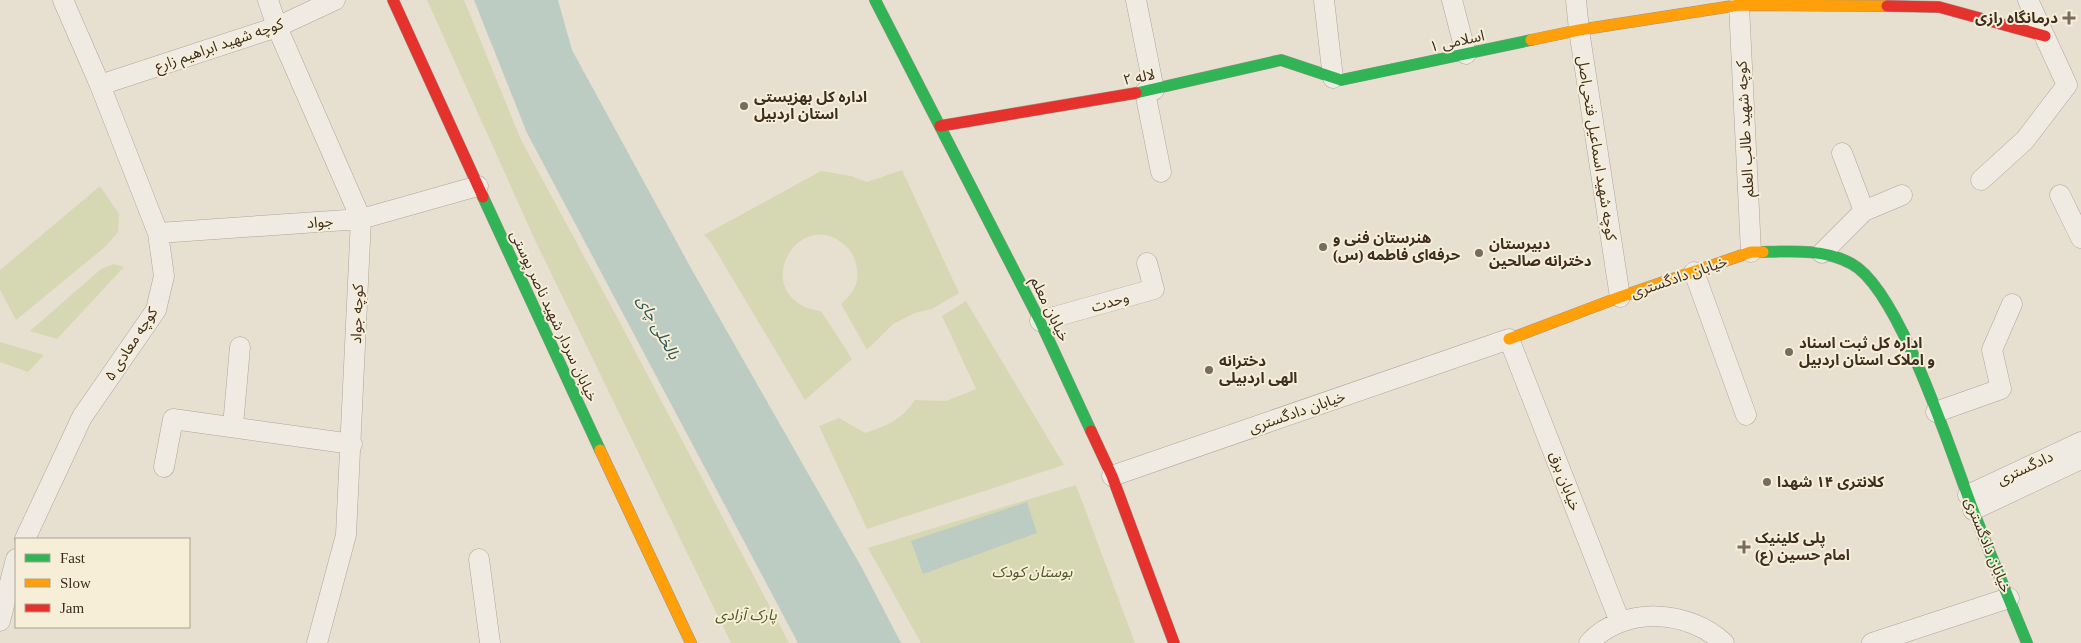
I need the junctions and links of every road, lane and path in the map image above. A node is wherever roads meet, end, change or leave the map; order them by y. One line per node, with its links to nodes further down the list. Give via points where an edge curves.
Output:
1 (63, 0): 18 (street, کوچه معادی ۵)
2 (268, 0): 13 (street, کوچه جواد)
3 (335, 0): 13 (street, کوچه شهید ابراهیم زارع)
4 (393, 0): 24 (street, خیابان سردار شهید ناصر پوستی)
5 (875, 0): 20 (street, خیابان معلم)
6 (1136, 0): 19 (street)
7 (1324, 0): 17 (street)
8 (1452, 0): 16 (street)
9 (1576, 0): 14 (street, کوچه شهید اسماعیل فتحی‌اصل)
10 (2028, 0): 15 (street)
11 (1767, 3): 12 (street, اسلامی ۱); 15 (street, اسلامی ۱, via 1939,7)
12 (1739, 5): 14 (street, اسلامی ۱); 31 (street, کوچه شهید طالب العلم)
13 (277, 27): 18 (street, کوچه شهید ابراهیم زارع); 28 (street, کوچه جواد)
14 (1579, 30): 16 (street, اسلامی ۱); 35 (street, کوچه شهید اسماعیل فتحی‌اصل)
15 (2045, 36): 23 (street, via 2067,85 2025,140)
16 (1466, 54): 17 (street, اسلامی ۱)
17 (1337, 79): 19 (street, لاله ۲, via 1281,60)
18 (100, 85): 29 (street, کوچه معادی ۵)
19 (1149, 91): 20 (street, لاله ۲); 22 (street)
20 (940, 126): 37 (street, خیابان معلم)
21 (1842, 153): 27 (street)
22 (1161, 172)
23 (1981, 180)
24 (478, 186): 28 (street, جواد); 57 (street, خیابان سردار شهید ناصر پوستی)
25 (1902, 195): 27 (street)
26 (2060, 195): 30 (street)
27 (1864, 210): 32 (street)
28 (361, 219): 29 (street, جواد); 44 (street, کوچه جواد)
29 (158, 233): 49 (street, کوچه معادی ۵, via 164,276 156,310 82,418)
30 (2081, 238)
31 (1751, 252): 32 (street, خیابان دادگستری); 34 (street, خیابان دادگستری)
32 (1822, 253): 40 (street, خیابان دادگستری, via 1853,264 1875,284 1899,324)
33 (1147, 262): 37 (street, وحدت, via 1154,289)
34 (1694, 272): 35 (street, خیابان دادگستری); 41 (street)
35 (1620, 297): 38 (street, خیابان دادگستری)
36 (2012, 304): 40 (street, via 1992,350 2001,389)
37 (1040, 321): 47 (street, خیابان معلم)
38 (1509, 339): 47 (street, خیابان دادگستری); 54 (street, خیابان برق)
39 (240, 347): 42 (street)
40 (1936, 412): 48 (street, خیابان دادگستری)
41 (1746, 415)
42 (233, 426): 44 (street); 46 (street, via 173,419)
43 (2081, 442): 48 (street, دادگستری)
44 (352, 444): 55 (street, کوچه جواد, via 346,535)
45 (2081, 459): 48 (street)
46 (164, 467)
47 (1112, 476): 58 (street, خیابان معلم)
48 (1971, 503): 52 (street, خیابان دادگستری)
49 (25, 538)
50 (480, 559): 56 (street)
51 (15, 563): 53 (street)
52 (2009, 598): 61 (street); 62 (street, خیابان دادگستری)
53 (0, 621)
54 (1620, 622): 59 (street); 60 (street, via 1651,616 1683,619 1712,632)
55 (317, 643)
56 (490, 643)
57 (691, 643)
58 (1174, 643)
59 (1589, 643)
60 (1724, 643)
61 (1872, 643)
62 (2027, 643)

